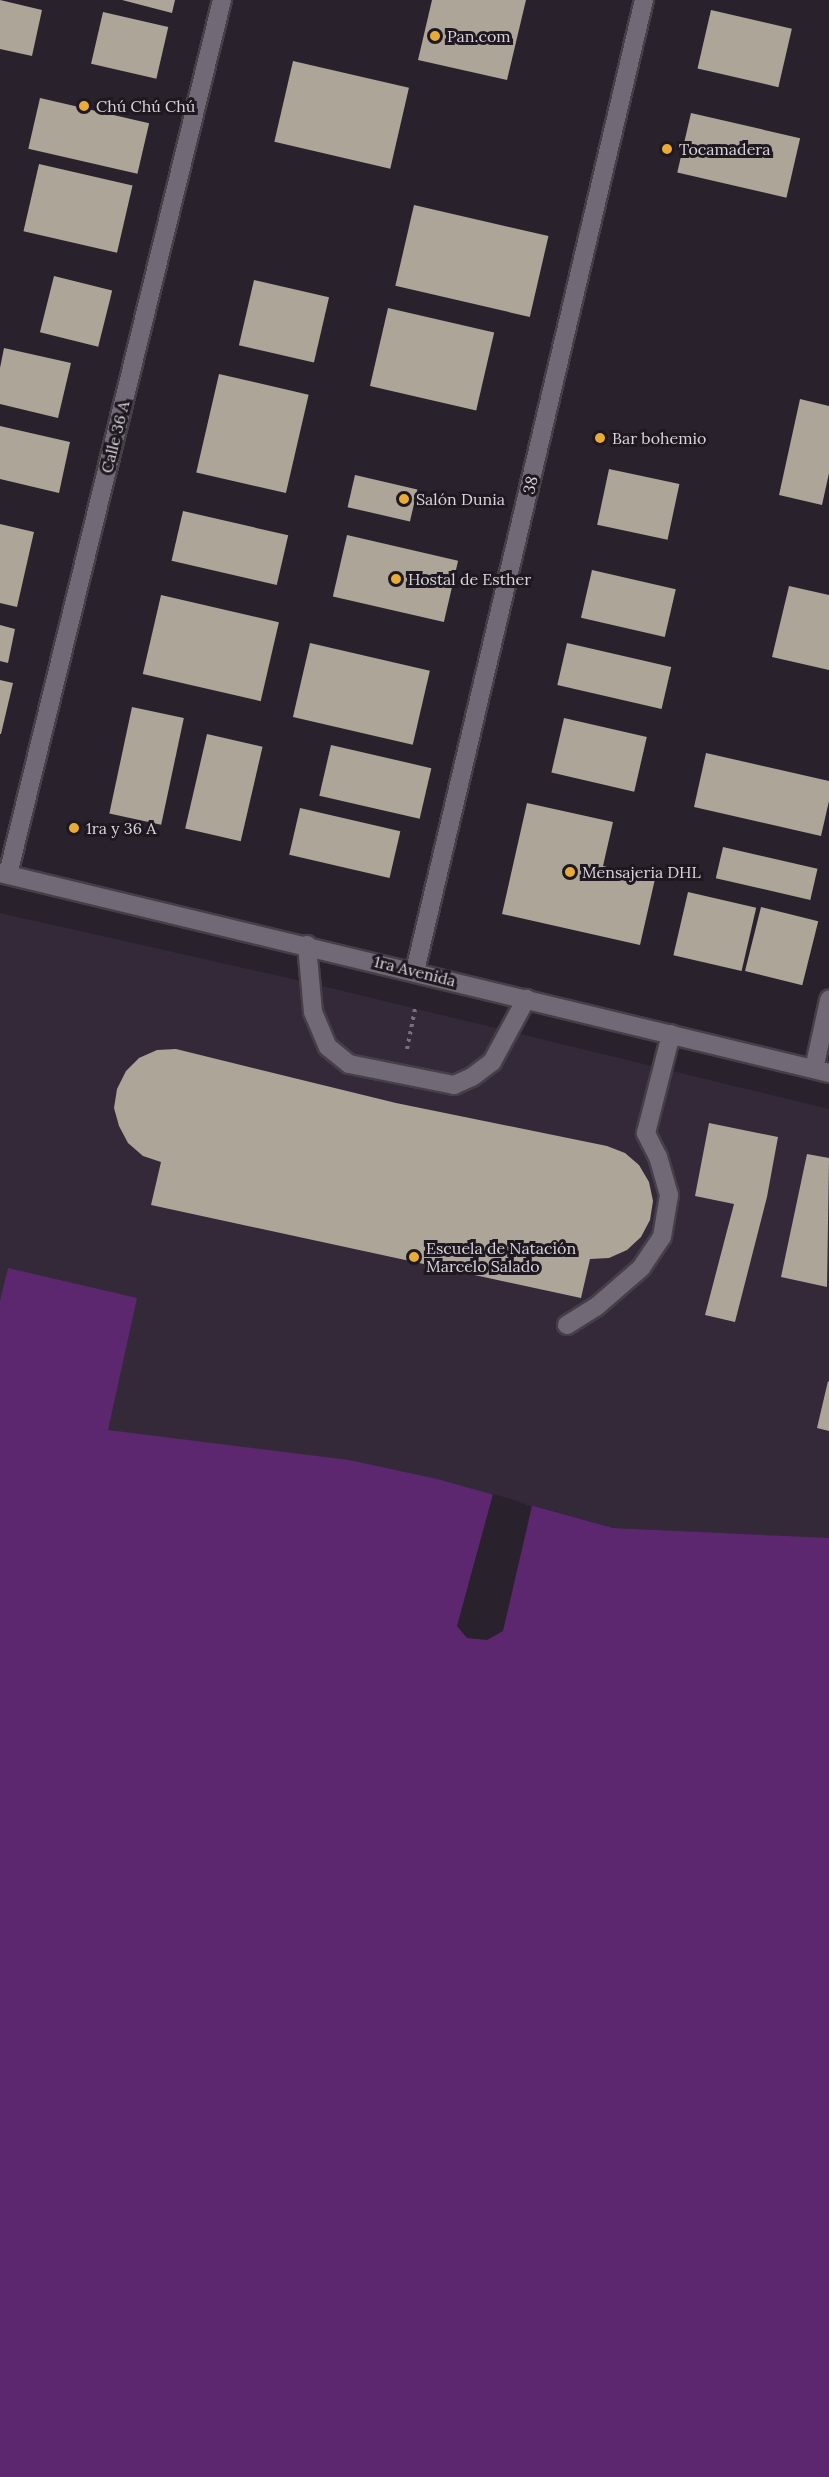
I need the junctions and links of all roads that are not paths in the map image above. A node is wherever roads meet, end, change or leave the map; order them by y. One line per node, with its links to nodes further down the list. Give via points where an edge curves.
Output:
1 (222, 0): 3 (street, Calle 36 A)
2 (644, 0): 5 (street, 38)
3 (4, 873): 4 (street, 1ra Avenida)
4 (306, 945): 5 (street, 1ra Avenida); 6 (street, via 313,1012 328,1047 349,1064 454,1085 492,1062)
5 (415, 971): 6 (street, 1ra Avenida)
6 (526, 999): 8 (street, 1ra Avenida)
7 (829, 1000): 9 (street)
8 (671, 1034): 9 (street, 1ra Avenida); 10 (street, via 646,1133 669,1195 662,1237 640,1268 596,1307)
9 (821, 1071)
10 (567, 1325)

